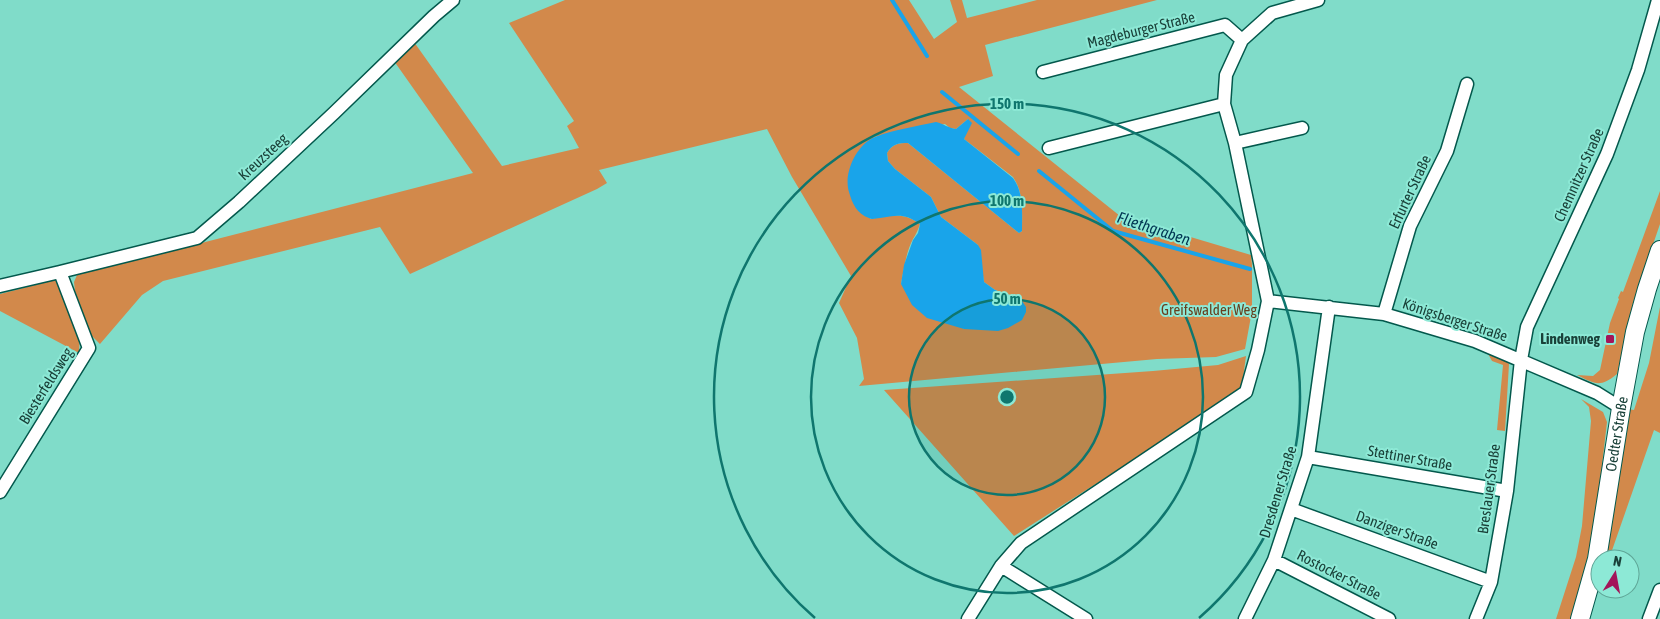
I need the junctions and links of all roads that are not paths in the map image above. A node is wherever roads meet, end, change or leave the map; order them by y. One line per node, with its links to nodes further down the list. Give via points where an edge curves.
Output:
1 (453, 0): 12 (street, Kreuzsteeg, via 197,238)
2 (1318, 0): 4 (street, via 1272,13)
3 (1658, 0): 17 (street, Chemnitzer Straße, via 1638,70 1607,154 1527,327)
4 (1242, 40): 5 (street, Magdeburger Straße, via 1226,25); 7 (street, via 1226,75)
5 (1043, 72)
6 (1467, 84): 16 (street, Erfurter Straße, via 1447,151 1410,226)
7 (1224, 104): 9 (street); 10 (street)
8 (1302, 128): 9 (street)
9 (1235, 142): 14 (street)
10 (1049, 148)
11 (1659, 254): 18 (main road, Oedter Straße, via 1639,317)
12 (60, 272): 13 (street, Kreuzsteeg); 21 (street, Biesterfeldsweg, via 89,348)
13 (0, 286)
14 (1268, 301): 15 (street, Königsberger Straße); 24 (street, via 1246,392 1021,543)
15 (1329, 307): 16 (street, Königsberger Straße); 19 (street, Dresdener Straße)
16 (1384, 314): 17 (street, Königsberger Straße, via 1475,340)
17 (1521, 360): 18 (street, Königsberger Straße, via 1597,393); 20 (street, Breslauer Straße)
18 (1621, 408): 32 (main road, Oedter Straße, via 1597,559)
19 (1308, 457): 20 (street, Stettiner Straße); 22 (street, Dresdener Straße)
20 (1507, 491): 25 (street, Breslauer Straße)
21 (0, 492)
22 (1291, 509): 23 (street, Dresdener Straße); 25 (street, Danziger Straße)
23 (1274, 560): 27 (street, Dresdener Straße); 30 (street, Rostocker Straße)
24 (1001, 566): 28 (street); 29 (street)
25 (1491, 582): 31 (street, Breslauer Straße)
26 (1660, 590): 33 (street)
27 (1251, 617)
28 (1081, 618)
29 (968, 619)
30 (1389, 619)
31 (1476, 619)
32 (1580, 619)
33 (1650, 619)

